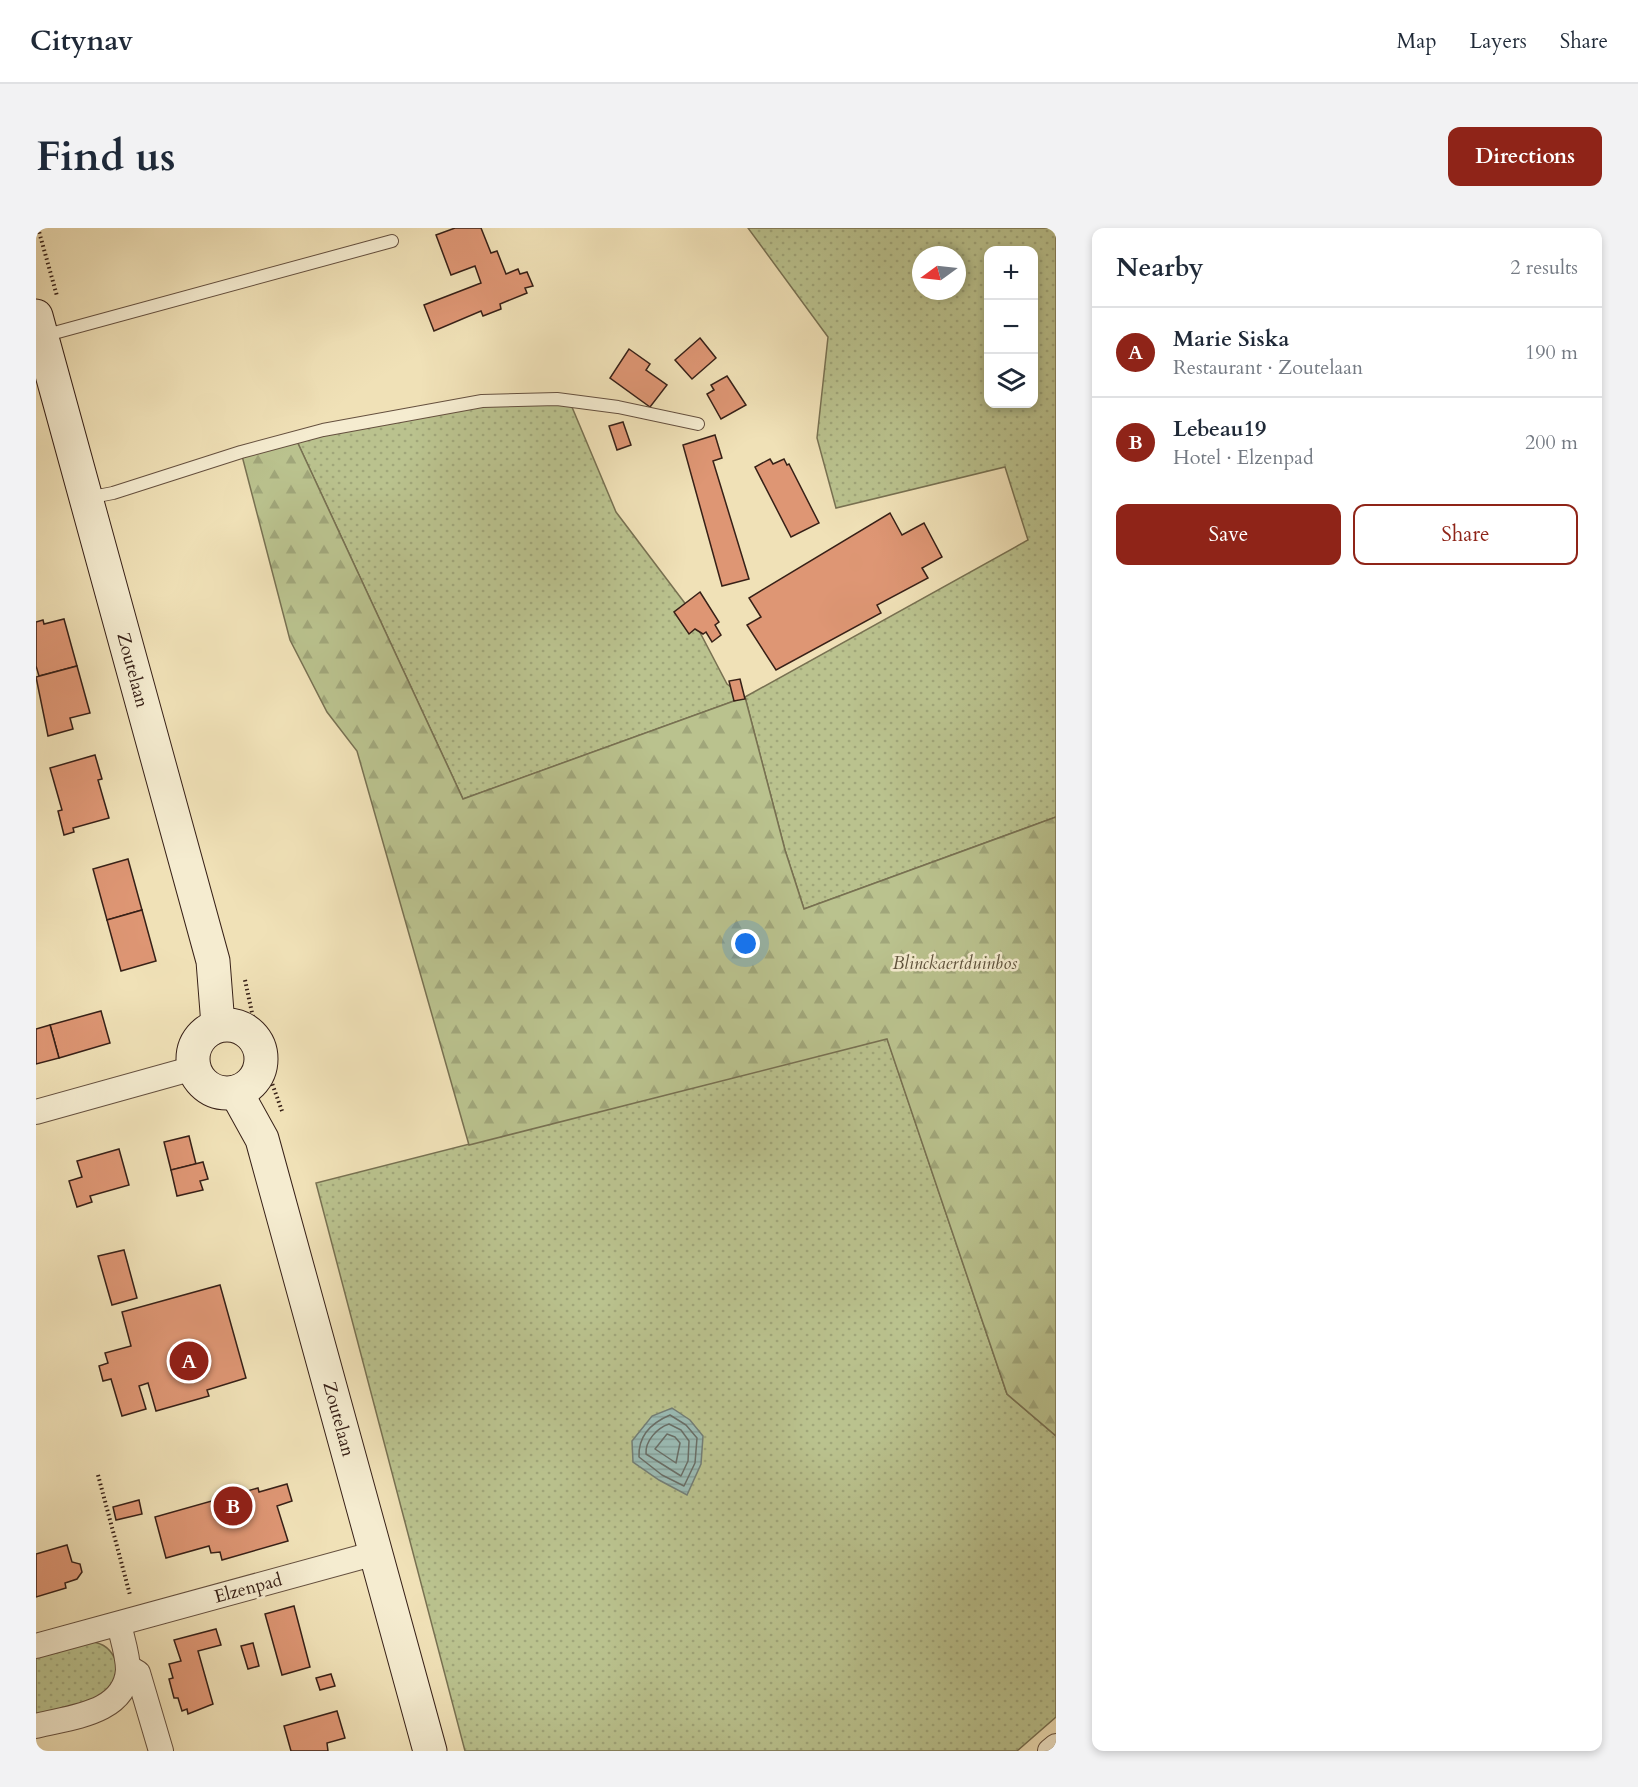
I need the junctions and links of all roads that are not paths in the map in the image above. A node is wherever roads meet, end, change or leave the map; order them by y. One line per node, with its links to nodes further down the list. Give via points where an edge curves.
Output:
1 (392, 241): 2 (lane)
2 (48, 327): 4 (street, Zoutelaan)
3 (698, 424): 4 (lane, via 557,399 482,401 323,430)
4 (86, 498): 5 (street, Zoutelaan, via 213,961)
5 (218, 1025): 6 (street, via 197,1042); 7 (street, via 232,1024 244,1029 254,1037 260,1050 257,1076)
6 (194, 1068): 7 (street, via 210,1089); 8 (street)
7 (236, 1092): 9 (street, Zoutelaan, via 262,1139)
8 (36, 1112)
9 (376, 1552): 10 (street, Elzenpad); 16 (street, Zoutelaan)
10 (128, 1621): 11 (street, Elzenpad); 12 (street)
11 (36, 1646)
12 (128, 1667): 13 (street, via 126,1686 102,1708); 15 (street, via 138,1673)
13 (36, 1726)
14 (1056, 1746): 17 (street)
15 (161, 1751)
16 (430, 1751)
17 (1050, 1751)

